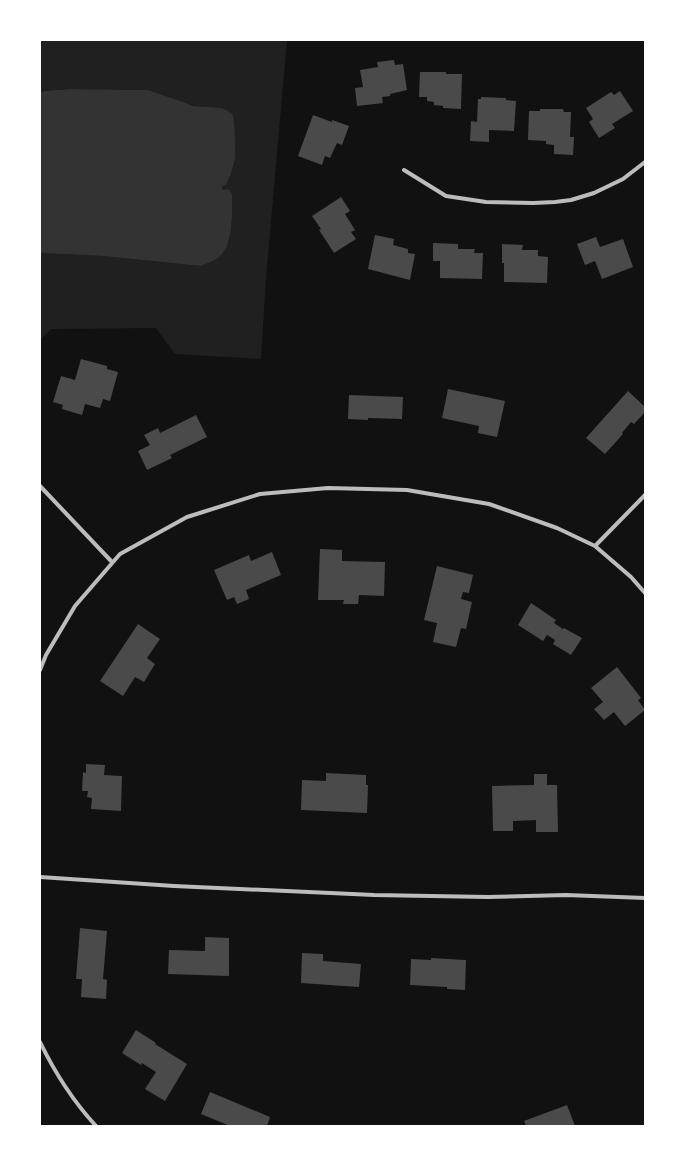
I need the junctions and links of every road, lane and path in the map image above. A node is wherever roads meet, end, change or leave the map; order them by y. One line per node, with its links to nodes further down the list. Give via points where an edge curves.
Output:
1 (645, 162): 2 (street, via 623,180 594,193 571,200 533,203 486,202 446,196)
2 (404, 170)
3 (40, 486): 6 (street)
4 (645, 495): 5 (street)
5 (595, 546): 6 (street, via 557,528 489,504 407,490 328,488 260,494 187,517 120,554); 7 (street, via 631,577)
6 (112, 562): 8 (street, via 75,606)
7 (645, 593)
8 (40, 670)
9 (40, 877): 10 (street, via 374,895 566,895)
10 (645, 898)
11 (40, 1042): 12 (street, via 79,1107)
12 (96, 1126)

